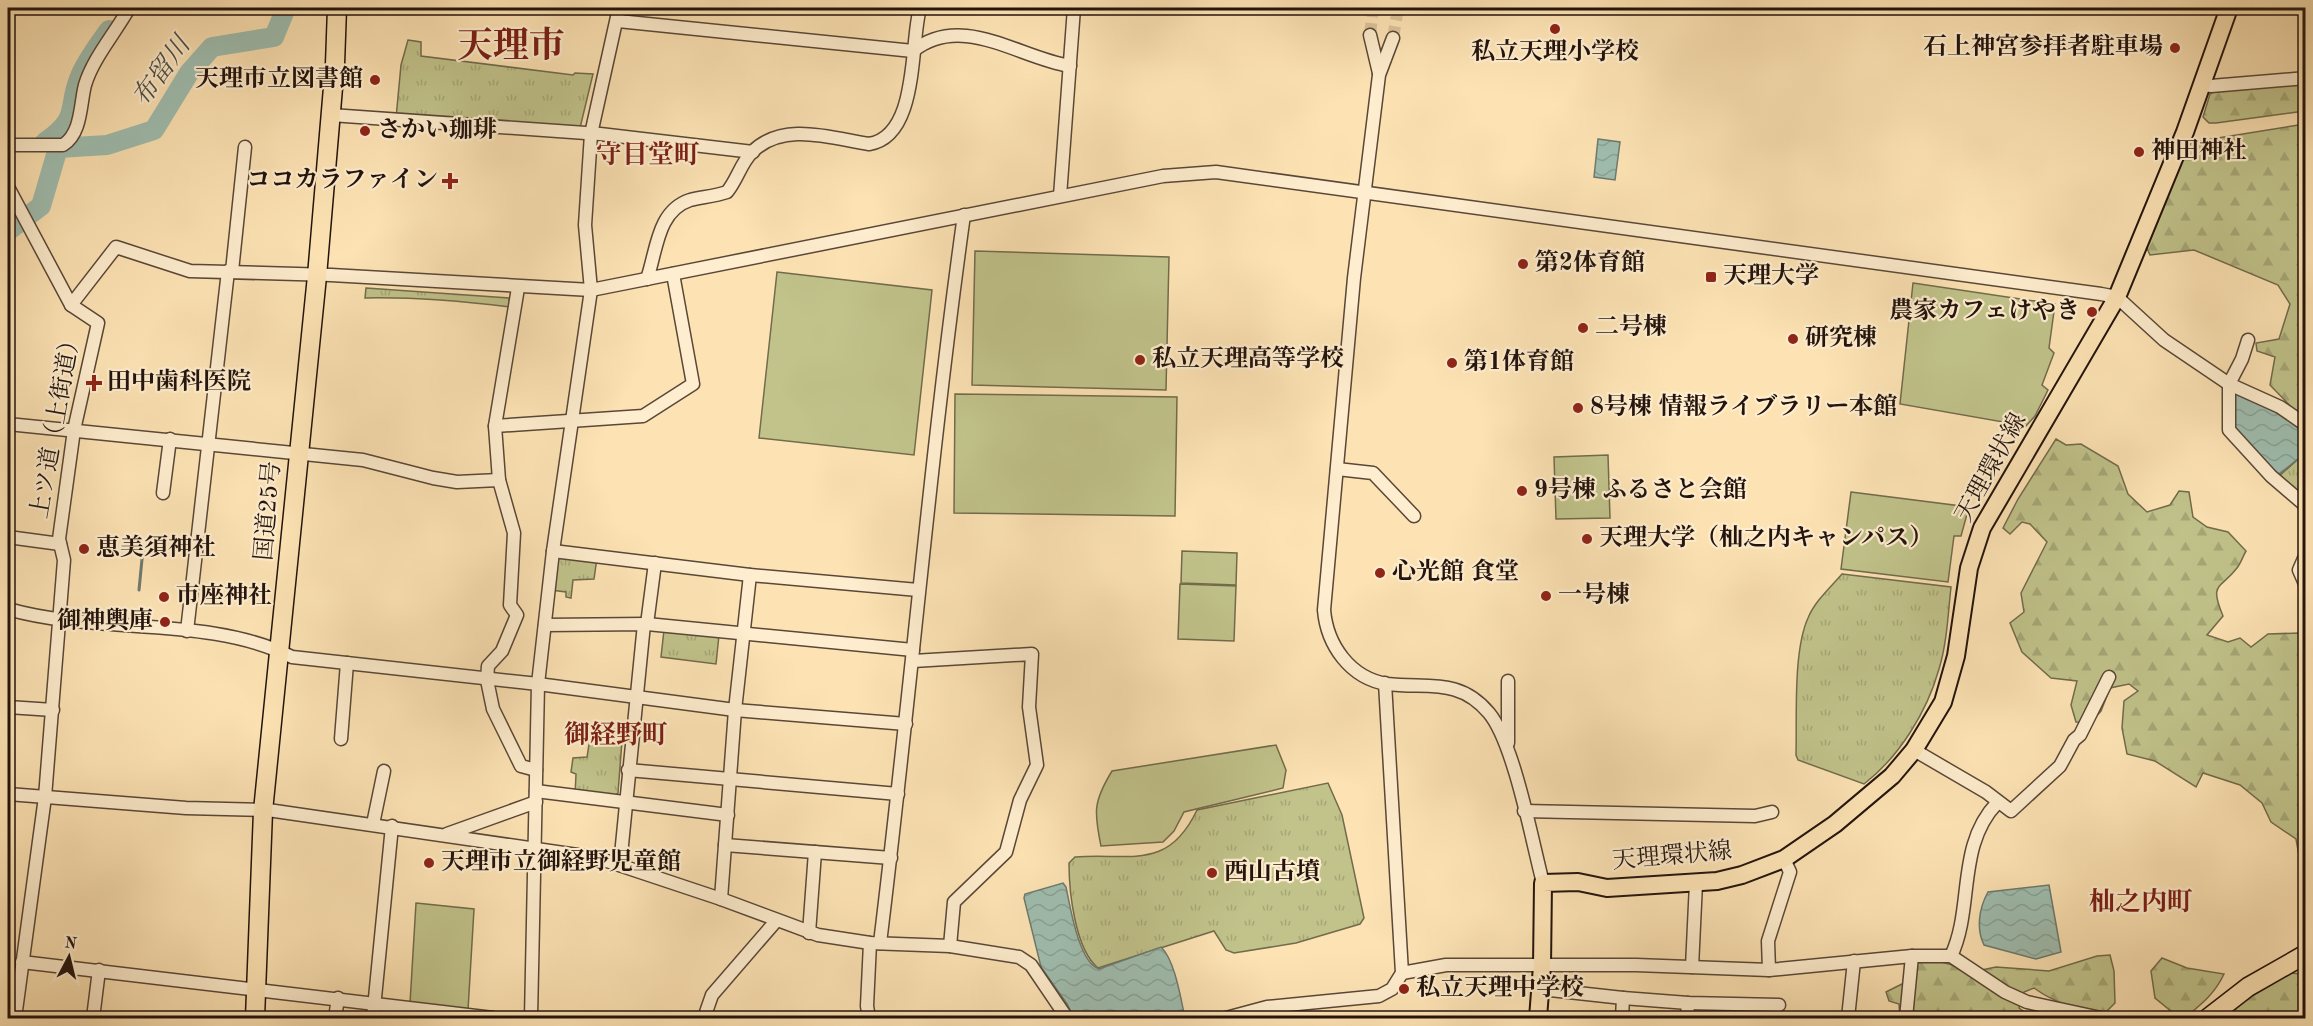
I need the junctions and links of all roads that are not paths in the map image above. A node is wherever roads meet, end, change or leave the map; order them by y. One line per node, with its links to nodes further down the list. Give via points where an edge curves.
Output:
1 (129, 8): 17 (street, via 90,74 78,123 69,141 63,145)
2 (337, 8): 15 (highway, 国道25号)
3 (619, 8): 7 (street)
4 (920, 8): 10 (street)
5 (1074, 8): 11 (street)
6 (2229, 8): 14 (main road, 天理環状線)
7 (618, 21): 10 (street); 16 (street)
8 (1370, 35): 12 (street)
9 (1393, 38): 12 (street)
10 (913, 51): 11 (street, via 933,38 977,36 1046,62); 19 (street, via 905,108 891,130 876,143 788,133)
11 (1070, 66): 22 (street)
12 (1379, 75): 21 (street)
13 (2306, 78): 14 (street, via 2211,87)
14 (2201, 84): 30 (main road, 天理環状線)
15 (331, 115): 16 (street); 26 (highway, 国道25号)
16 (591, 134): 19 (street); 29 (street, via 585,225)
17 (8, 145)
18 (245, 147): 24 (street)
19 (753, 152): 27 (street, via 727,192 690,201 670,211)
20 (8, 187): 31 (street, 上ツ道（上街道）)
21 (1364, 194): 22 (street, via 1216,172 1163,176); 30 (street, via 2079,288); 42 (street)
22 (1060, 196): 23 (street)
23 (964, 215): 25 (street); 54 (street)
24 (230, 271): 26 (street); 31 (street, via 190,271 116,247); 40 (street)
25 (672, 274): 27 (street); 34 (street, via 693,384 643,416)
26 (317, 276): 28 (street); 41 (highway, 国道25号)
27 (647, 279): 29 (street)
28 (518, 288): 29 (street); 37 (street)
29 (591, 290): 34 (street)
30 (2117, 297): 33 (street, via 2164,340); 75 (main road, 天理環状線, via 1982,528 1969,568 1951,680 1943,702)
31 (71, 305): 38 (street, 上ツ道（上街道）, via 98,323)
32 (2248, 340): 33 (street)
33 (2229, 384): 36 (street, via 2280,407); 45 (street, via 2229,430 2271,476)
34 (573, 421): 37 (street); 49 (street)
35 (8, 424): 38 (street)
36 (2306, 425)
37 (495, 426): 43 (street)
38 (74, 430): 39 (street); 48 (street, 上ツ道（上街道）)
39 (170, 439): 40 (street); 44 (street)
40 (209, 442): 41 (street); 59 (street)
41 (298, 455): 43 (street, via 363,460 458,482); 61 (highway, 国道25号)
42 (1337, 468): 46 (street, via 1373,473); 67 (street, via 1324,610 1326,626 1333,645 1346,662 1360,673)
43 (499, 480): 65 (street, via 514,533 510,605 517,615 502,651 488,666)
44 (163, 493)
45 (2306, 506)
46 (1414, 516)
47 (8, 537): 48 (street)
48 (60, 544): 56 (street, 上ツ道（上街道）, via 64,560)
49 (553, 551): 51 (street); 58 (street)
50 (2306, 554): 53 (street, via 2299,570)
51 (655, 563): 52 (street); 57 (street)
52 (750, 575): 54 (street); 60 (street)
53 (2306, 586)
54 (918, 590): 62 (street)
55 (8, 609): 56 (street)
56 (59, 621): 59 (street); 71 (street, 上ツ道（上街道）)
57 (645, 624): 58 (street); 60 (street); 69 (street)
58 (545, 625): 68 (street)
59 (187, 631): 61 (street, via 271,646)
60 (742, 633): 62 (street); 72 (street)
61 (279, 651): 63 (street, via 292,657); 87 (highway, 国道25号)
62 (913, 655): 73 (street); 106 (street, via 1032,654 1029,707 1037,765 1020,800 1006,852 954,902)
63 (347, 663): 65 (street); 74 (street)
64 (2109, 677): 86 (street, via 2060,766 2011,812)
65 (488, 680): 68 (street); 77 (street, via 493,709 520,766)
66 (1508, 681): 76 (street)
67 (1385, 683): 76 (street, via 1441,685 1458,690 1489,714); 116 (street)
68 (538, 684): 69 (street); 77 (street)
69 (635, 697): 72 (street); 78 (street)
70 (8, 707): 71 (street)
71 (53, 710): 83 (street, 上ツ道（上街道）)
72 (735, 710): 73 (street); 80 (street)
73 (906, 724): 82 (street)
74 (341, 740)
75 (1914, 750): 86 (street, via 1986,792); 98 (main road, 天理環状線, via 1892,776 1851,811)
76 (1508, 754): 88 (street)
77 (536, 770): 84 (street)
78 (628, 770): 80 (street); 85 (street)
79 (384, 771): 91 (street)
80 (731, 782): 82 (street); 90 (street)
81 (8, 794): 83 (street)
82 (898, 794): 97 (street)
83 (45, 796): 87 (street); 111 (street, 上ツ道（上街道）)
84 (536, 796): 85 (street); 93 (street); 95 (street)
85 (625, 802): 90 (street); 99 (street)
86 (1997, 803): 109 (street, via 1986,814 1970,858 1960,936)
87 (263, 810): 91 (street); 117 (highway, 国道25号)
88 (1524, 811): 89 (street, via 1755,816); 100 (street)
89 (1772, 812)
90 (728, 815): 94 (street)
91 (374, 824): 92 (street)
92 (392, 826): 93 (street); 121 (street)
93 (444, 835): 95 (street)
94 (725, 845): 96 (street); 102 (street)
95 (536, 849): 99 (street, via 579,854); 131 (street)
96 (814, 852): 97 (street); 104 (street)
97 (891, 858): 105 (street)
98 (1784, 859): 101 (main road, 天理環状線, via 1742,875); 115 (street, via 1790,872 1768,941)
99 (620, 865): 102 (street)
100 (1543, 883): 101 (main road, 天理環状線, via 1578,882 1607,888); 112 (main road)
101 (1696, 883): 113 (street)
102 (721, 899): 103 (street)
103 (777, 921): 104 (street); 132 (street, via 712,995)
104 (809, 933): 105 (street)
105 (875, 943): 106 (street); 133 (street)
106 (950, 946): 134 (street, via 1020,957 1031,965)
107 (2306, 954): 142 (highway, via 2248,987)
108 (1912, 956): 109 (street); 110 (street); 140 (street)
109 (1951, 956): 141 (street, via 2027,1002)
110 (1854, 961): 115 (street); 139 (street)
111 (22, 962): 114 (street); 125 (street, 上ツ道（上街道）)
112 (1542, 966): 113 (street); 116 (street, via 1446,965); 118 (main road)
113 (1692, 967): 115 (street)
114 (99, 970): 117 (street); 126 (street)
115 (1769, 970)
116 (1402, 973): 135 (street, via 1392,989 1379,996 1267,1007)
117 (255, 988): 119 (street); 127 (highway, 国道25号)
118 (1541, 989): 120 (street); 136 (main road)
119 (338, 998): 121 (street); 128 (street)
120 (1623, 998): 122 (street); 137 (street)
121 (376, 1002): 124 (street); 129 (street)
122 (1688, 1003): 123 (street); 138 (street)
123 (1779, 1005)
124 (446, 1015): 130 (street)
125 (15, 1018)
126 (93, 1018)
127 (255, 1018)
128 (335, 1018)
129 (373, 1018)
130 (494, 1018)
131 (531, 1018)
132 (704, 1018)
133 (869, 1018)
134 (1067, 1018)
135 (1226, 1018)
136 (1538, 1018)
137 (1622, 1018)
138 (1687, 1018)
139 (1848, 1018)
140 (1906, 1018)
141 (2101, 1018)
142 (2208, 1018)

